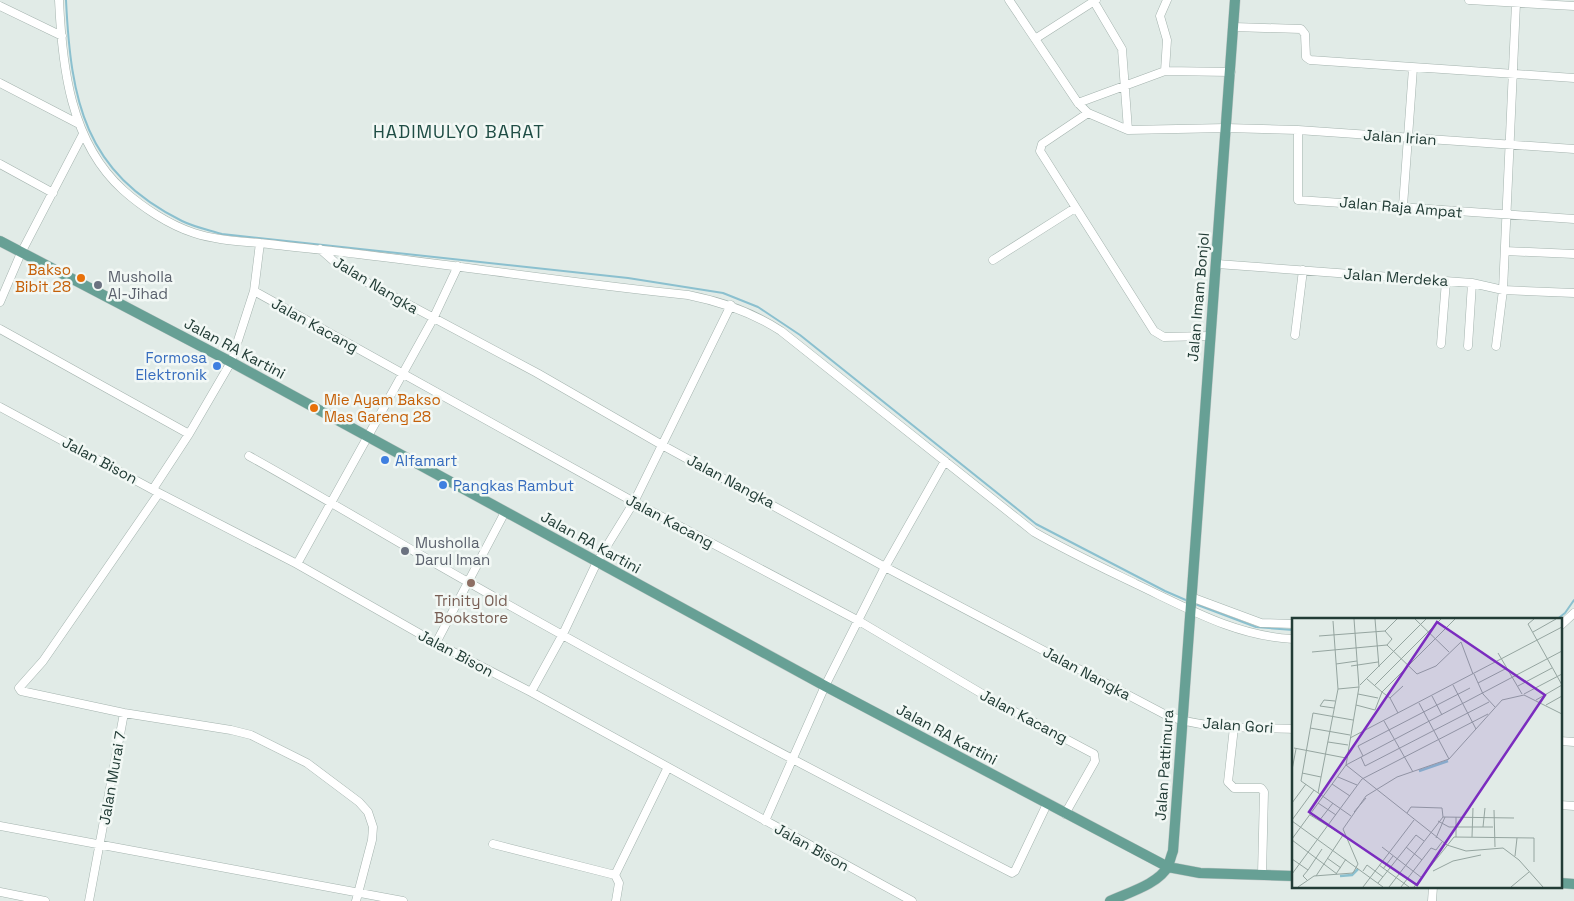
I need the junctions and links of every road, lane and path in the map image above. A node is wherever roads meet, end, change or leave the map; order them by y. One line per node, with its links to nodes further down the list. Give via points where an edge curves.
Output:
1 (59, 0): 11 (street)
2 (1009, 0): 12 (street)
3 (1167, 0): 14 (street, via 1160,16 1166,40)
4 (1235, 0): 10 (main road, Jalan Imam Bonjol)
5 (1469, 0): 7 (street)
6 (1094, 1): 12 (street); 19 (street, via 1120,44)
7 (1516, 3): 9 (street); 16 (street)
8 (0, 6): 11 (street)
9 (1574, 6)
10 (1234, 27): 13 (street, via 1301,29 1305,34 1306,57 1310,60); 15 (main road, Jalan Imam Bonjol)
11 (62, 36): 22 (street, via 69,90)
12 (1035, 39): 20 (street)
13 (1412, 68): 16 (street); 27 (street)
14 (1165, 71): 15 (street); 19 (street)
15 (1231, 72): 23 (main road, Jalan Imam Bonjol)
16 (1514, 74): 17 (street); 28 (street)
17 (1574, 78)
18 (0, 83): 22 (street)
19 (1124, 84): 20 (street); 24 (street)
20 (1078, 103): 21 (street)
21 (1088, 113): 24 (street); 33 (street, via 1040,148)
22 (79, 124): 26 (street)
23 (1226, 128): 24 (street, Jalan Irian); 25 (street, Jalan Irian); 43 (main road, Jalan Imam Bonjol)
24 (1128, 130)
25 (1298, 130): 27 (street, Jalan Irian); 32 (street, Jalan Raja Ampat, via 1298,200)
26 (83, 134): 31 (street); 37 (street, via 108,174 141,204 192,232 212,238)
27 (1406, 137): 28 (street, Jalan Irian); 32 (street)
28 (1510, 146): 29 (street, Jalan Irian); 34 (street)
29 (1574, 149)
30 (0, 164): 31 (street)
31 (53, 193): 40 (street)
32 (1402, 206): 34 (street, Jalan Raja Ampat)
33 (1075, 208): 42 (street); 56 (street, via 1154,332 1164,337)
34 (1505, 216): 35 (street, Jalan Raja Ampat); 39 (street)
35 (1574, 219)
36 (0, 241): 40 (main road, Jalan RA Kartini)
37 (260, 243): 38 (street); 49 (street)
38 (320, 249): 44 (street, Jalan Nangka); 53 (street, Jalan Nangka, via 337,264)
39 (1505, 251): 41 (street); 48 (street)
40 (22, 253): 51 (street); 60 (main road, Jalan RA Kartini)
41 (1574, 254)
42 (993, 260)
43 (1217, 264): 45 (street, Jalan Merdeka); 56 (main road, Jalan Imam Bonjol)
44 (458, 266): 52 (street, Jalan Nangka, via 688,295); 53 (street)
45 (1303, 270): 46 (street, Jalan Merdeka); 55 (street)
46 (1446, 281): 47 (street, Jalan Merdeka); 57 (street)
47 (1472, 283): 48 (street, Jalan Merdeka); 58 (street)
48 (1503, 290): 50 (street, Jalan Merdeka); 59 (street)
49 (254, 291): 60 (street); 61 (street, Jalan Kacang)
50 (1574, 293)
51 (0, 302)
52 (731, 305): 65 (street); 67 (street, Jalan Nangka, via 781,332)
53 (433, 319): 61 (street); 65 (street, Jalan Nangka, via 537,373)
54 (0, 329): 63 (street)
55 (1296, 335)
56 (1209, 336): 76 (main road, Jalan Imam Bonjol)
57 (1441, 344)
58 (1468, 346)
59 (1496, 346)
60 (231, 362): 63 (street); 64 (main road, Jalan RA Kartini)
61 (403, 374): 64 (street); 70 (street, Jalan Kacang)
62 (0, 407): 68 (street, Jalan Bison)
63 (189, 434): 68 (street)
64 (369, 436): 69 (street); 71 (main road, Jalan RA Kartini)
65 (662, 445): 70 (street); 74 (street, Jalan Nangka)
66 (248, 456): 69 (street)
67 (945, 461): 74 (street); 77 (street, Jalan Nangka, via 1034,532)
68 (156, 491): 73 (street, Jalan Bison); 87 (street, via 43,661 19,688)
69 (332, 502): 73 (street); 75 (street)
70 (634, 502): 72 (street); 79 (street, Jalan Kacang)
71 (506, 512): 72 (main road, Jalan RA Kartini); 75 (street)
72 (597, 562): 82 (street); 85 (main road, Jalan RA Kartini)
73 (297, 564): 84 (street, Jalan Bison)
74 (885, 567): 79 (street); 88 (street, Jalan Nangka)
75 (468, 582): 82 (street); 84 (street)
76 (1191, 597): 77 (main road, Jalan Pattimura); 80 (street, via 1262,623)
77 (1190, 612): 83 (street, Jalan Nangka, via 1250,634); 88 (main road, Jalan Pattimura)
78 (1573, 616): 81 (street)
79 (859, 621): 85 (street); 94 (street, Jalan Kacang, via 996,702 1094,754 1095,761)
80 (1292, 624)
81 (1562, 624)
82 (563, 634): 86 (street); 91 (street)
83 (1292, 639)
84 (436, 643): 86 (street, Jalan Bison)
85 (825, 686): 91 (street); 93 (main road, Jalan RA Kartini)
86 (531, 692): 92 (street, Jalan Bison)
87 (124, 713): 97 (street, Jalan Murai 7); 105 (street, via 209,725 251,736 307,763 360,802 368,812 372,840)
88 (1182, 721): 89 (street, Jalan Gori); 99 (main road, Jalan Pattimura, via 1173,851)
89 (1234, 727): 90 (street, Jalan Gori); 100 (street, via 1228,782 1234,788 1261,788 1264,792)
90 (1292, 729)
91 (792, 759): 93 (street, via 1012,873); 95 (street)
92 (668, 768): 95 (street, Jalan Bison); 101 (street)
93 (1047, 804): 94 (main road, Jalan RA Kartini)
94 (1065, 814): 99 (main road, Jalan RA Kartini)
95 (765, 821): 112 (street, Jalan Bison)
96 (0, 826): 97 (street)
97 (101, 844): 105 (street); 108 (street, Jalan Murai 7)
98 (493, 844): 101 (street)
99 (1168, 867): 100 (main road, Jalan RA Kartini, via 1200,873); 106 (main road, via 1154,880)
100 (1262, 874): 102 (main road, Jalan RA Kartini)
101 (615, 875): 111 (street, via 619,883)
102 (1292, 876)
103 (1432, 888): 114 (street)
104 (0, 892): 107 (street)
105 (358, 892): 109 (street); 110 (street)
106 (1122, 898): 113 (main road)
107 (45, 901)
108 (89, 901)
109 (356, 901)
110 (402, 901)
111 (616, 901)
112 (912, 901)
113 (1110, 901)
114 (1432, 901)

